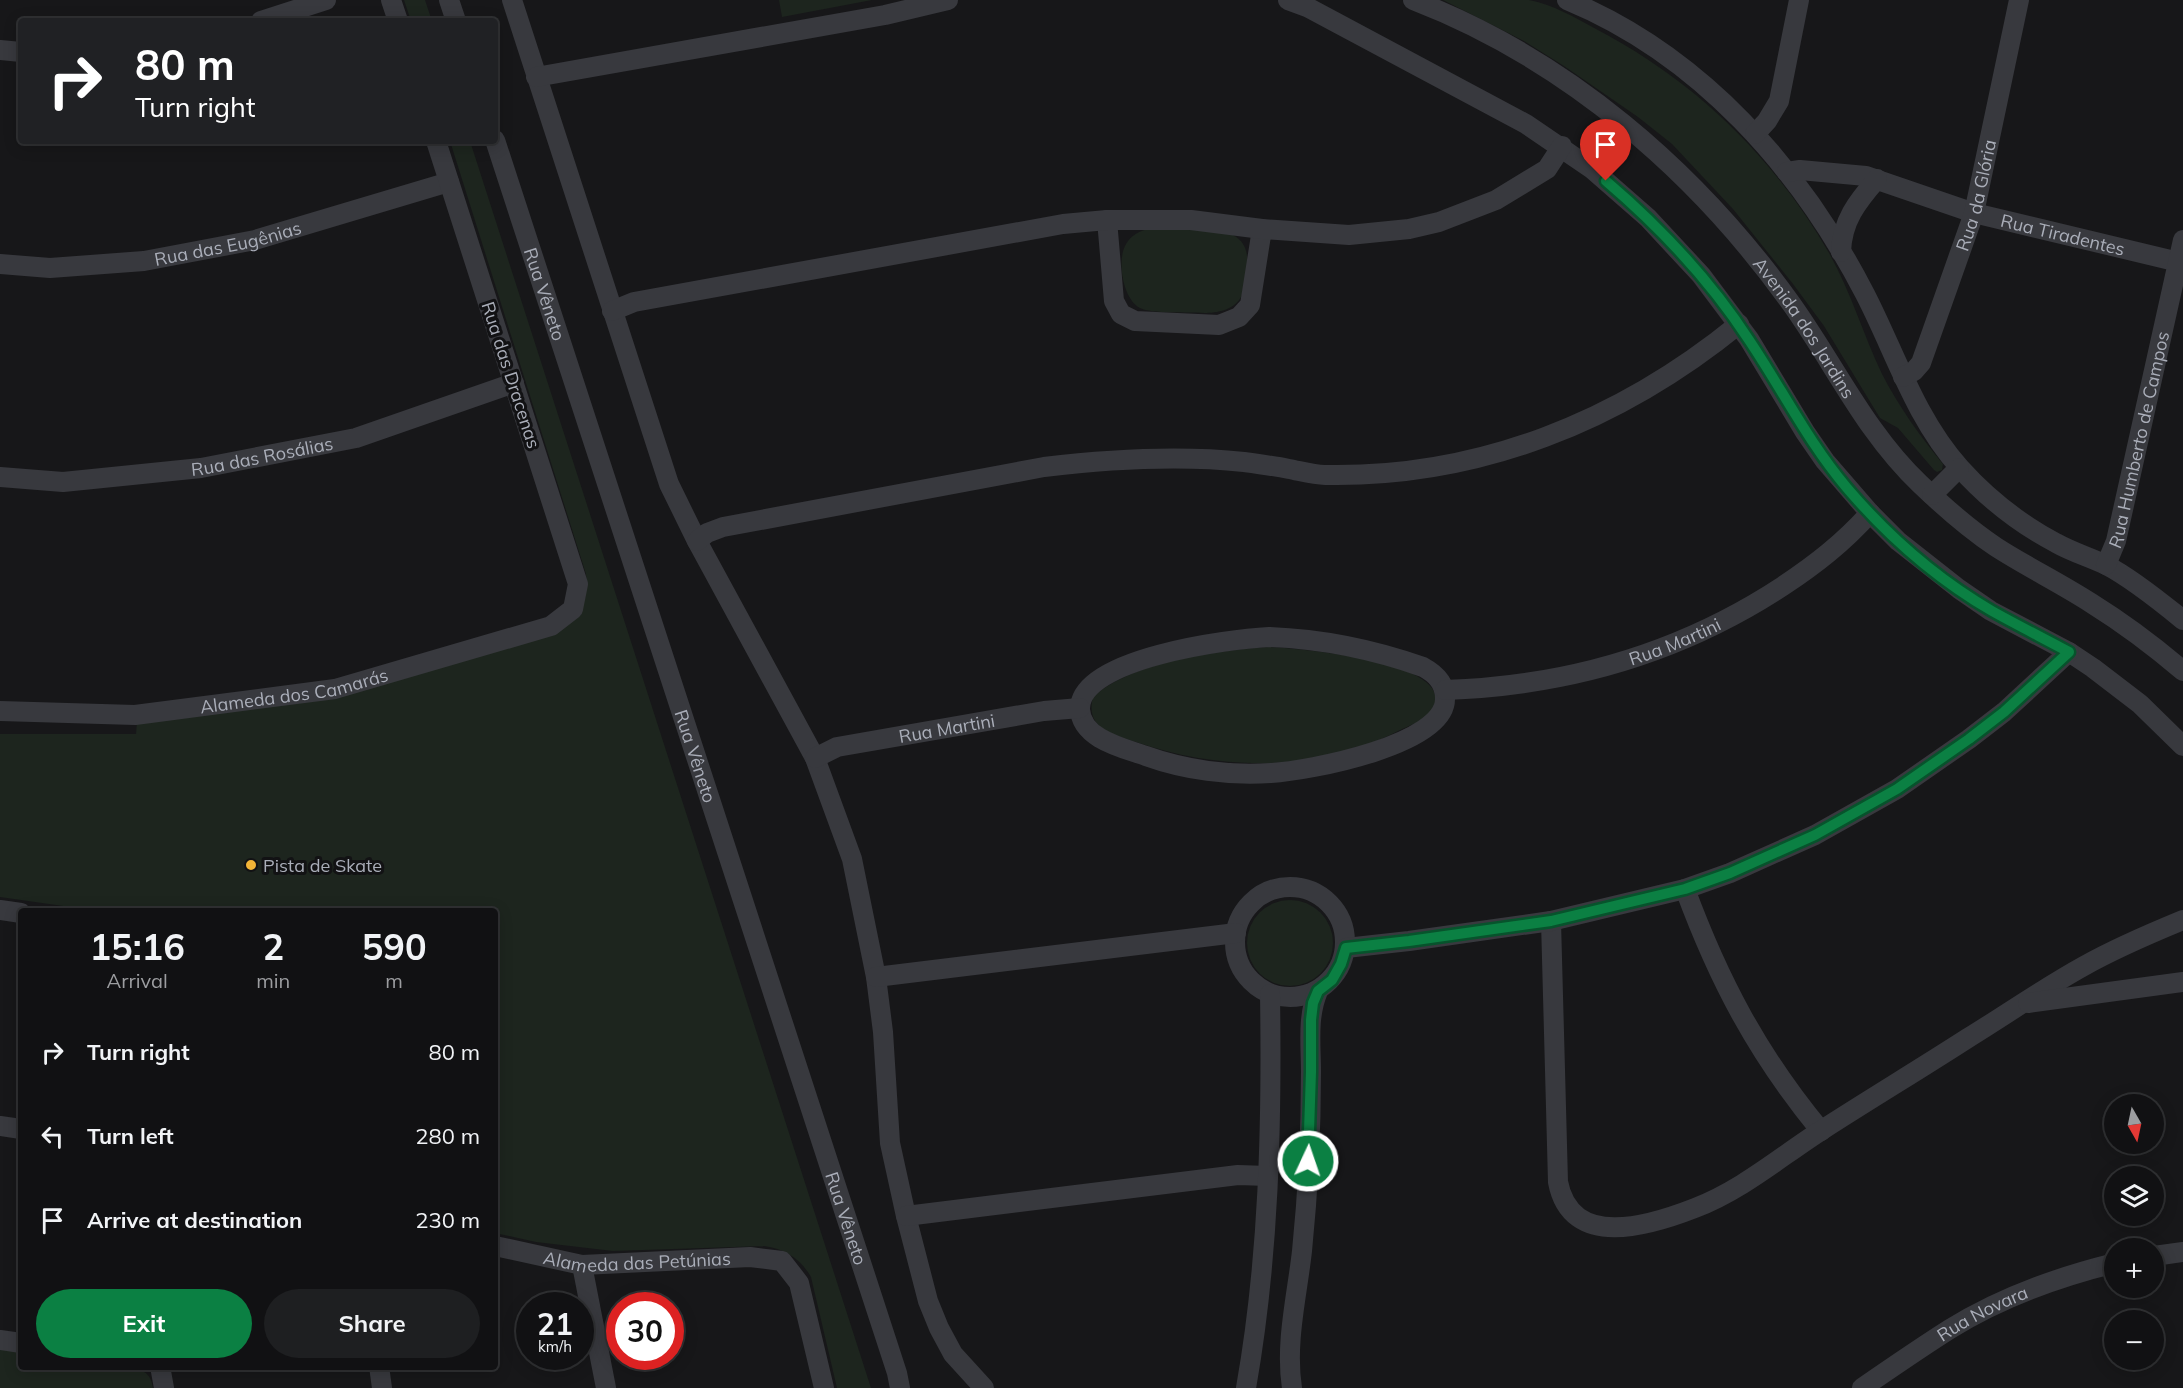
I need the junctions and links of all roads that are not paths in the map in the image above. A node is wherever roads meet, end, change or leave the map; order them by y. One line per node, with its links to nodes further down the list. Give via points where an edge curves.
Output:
1 (326, 0): 11 (street)
2 (392, 0): 12 (street)
3 (449, 0): 13 (street)
4 (512, 0): 16 (street)
5 (948, 0): 16 (street, via 885,15)
6 (1288, 0): 20 (street)
7 (1413, 0): 37 (street, Avenida dos Jardins, via 1466,23 1542,65 1613,115 1673,167 1757,259 1813,335 1875,433)
8 (1799, 0): 17 (street, via 1779,101)
9 (2019, 0): 24 (street, Rua da Glória)
10 (1573, 1): 17 (street, via 1677,64)
11 (270, 18)
12 (397, 18)
13 (455, 18)
14 (0, 50): 15 (street)
15 (18, 52)
16 (536, 77): 31 (street)
17 (1755, 134): 21 (street)
18 (437, 144): 23 (street, Rua das Dracenas)
19 (496, 144): 76 (street, Rua Vêneto)
20 (1562, 146): 26 (street, via 1547,169 1522,186 1468,213 1439,222 1349,235); 32 (street, via 1648,218 1701,275)
21 (1787, 172): 22 (street, Rua Tiradentes, via 1800,170); 28 (street)
22 (1877, 180): 24 (street, Rua Tiradentes); 28 (street, via 1847,219)
23 (449, 182): 30 (street, Rua das Eugênias, via 244,243 144,261 50,268); 34 (street, Rua das Dracenas)
24 (1974, 213): 29 (street, Rua Tiradentes); 33 (street, Rua da Glória, via 1921,363)
25 (1107, 220): 26 (street, via 1191,220); 26 (street, via 1114,301 1121,314 1135,321 1219,325 1239,317 1250,305); 31 (street, via 1020,230 634,302)
26 (1262, 229)
27 (2183, 240): 29 (street, Rua Humberto de Campos)
28 (1841, 252): 33 (street)
29 (2181, 263): 40 (street, Rua Humberto de Campos, via 2116,541)
30 (0, 264)
31 (612, 311): 39 (street, via 669,484)
32 (1739, 324): 38 (street, via 1812,442); 39 (street, via 1676,372 1606,412 1531,443 1449,464 1322,475 1205,459 1085,462 723,527)
33 (1903, 377): 35 (street, via 1931,429)
34 (514, 383): 36 (street, Rua das Rosálias, via 356,438 201,468 63,482); 41 (street, Rua das Dracenas, via 578,584)
35 (1959, 468): 37 (street); 40 (street, via 2031,529)
36 (0, 477)
37 (1932, 495): 44 (street, Avenida dos Jardins, via 1994,546 2091,603)
38 (1870, 513): 43 (street, via 1959,590); 45 (street, Rua Martini, via 1846,539 1799,575 1729,618 1654,652 1574,675 1510,686)
39 (697, 541): 49 (street)
40 (2106, 565): 42 (street)
41 (573, 609): 47 (street, Alameda dos Camarás, via 551,627 335,689 135,715)
42 (2183, 620)
43 (2069, 652): 48 (street, via 2117,686); 50 (street, via 1995,718 1897,789 1815,835)
44 (2183, 671)
45 (1445, 690): 46 (street, via 1432,672 1393,656 1332,642 1259,638 1180,649 1124,668 1090,685); 46 (street, via 1446,702 1439,718 1396,743 1334,764 1269,773 1211,771 1154,759 1092,733)
46 (1080, 708): 49 (street, Rua Martini, via 837,747)
47 (0, 711)
48 (2183, 746)
49 (816, 758): 57 (street, via 852,859)
50 (1685, 889): 54 (street); 64 (street, via 1738,1011 1776,1073)
51 (0, 910): 52 (street)
52 (18, 913)
53 (2183, 920): 61 (street, via 2104,956)
54 (1551, 921): 56 (street); 64 (street, via 1558,1182 1564,1201 1576,1216 1597,1227 1609,1228 1651,1222 1693,1209 1734,1190)
55 (1236, 933): 56 (street, via 1249,905 1276,889 1293,887 1326,900 1345,930); 57 (street); 60 (street, via 1238,962 1245,975)
56 (1346, 948): 59 (street, via 1332,980)
57 (876, 977): 66 (street, via 890,1143)
58 (2183, 982): 61 (street)
59 (1318, 991): 60 (street, via 1285,998); 84 (street, via 1311,1020 1308,1179 1290,1350)
60 (1270, 994): 65 (street)
61 (2023, 1003): 64 (street)
62 (0, 1126): 63 (street)
63 (18, 1129)
64 (1821, 1131)
65 (1268, 1176): 66 (street, via 1239,1175); 83 (street, via 1258,1312)
66 (906, 1216): 82 (street, via 939,1328 953,1354)
67 (498, 1247): 70 (street, Alameda das Petúnias)
68 (2183, 1252): 69 (street)
69 (2164, 1255)
70 (582, 1265): 79 (street); 80 (street, Alameda das Petúnias, via 750,1257 782,1261 799,1283)
71 (2104, 1266): 85 (street, Rua Novara, via 1985,1310 1951,1328)
72 (0, 1340): 73 (street)
73 (18, 1343)
74 (161, 1370): 77 (street)
75 (380, 1370): 78 (street)
76 (898, 1380): 81 (street, Rua Vêneto)
77 (164, 1388)
78 (382, 1388)
79 (606, 1388)
80 (824, 1388)
81 (910, 1388)
82 (984, 1388)
83 (1246, 1388)
84 (1292, 1388)
85 (1862, 1388)

